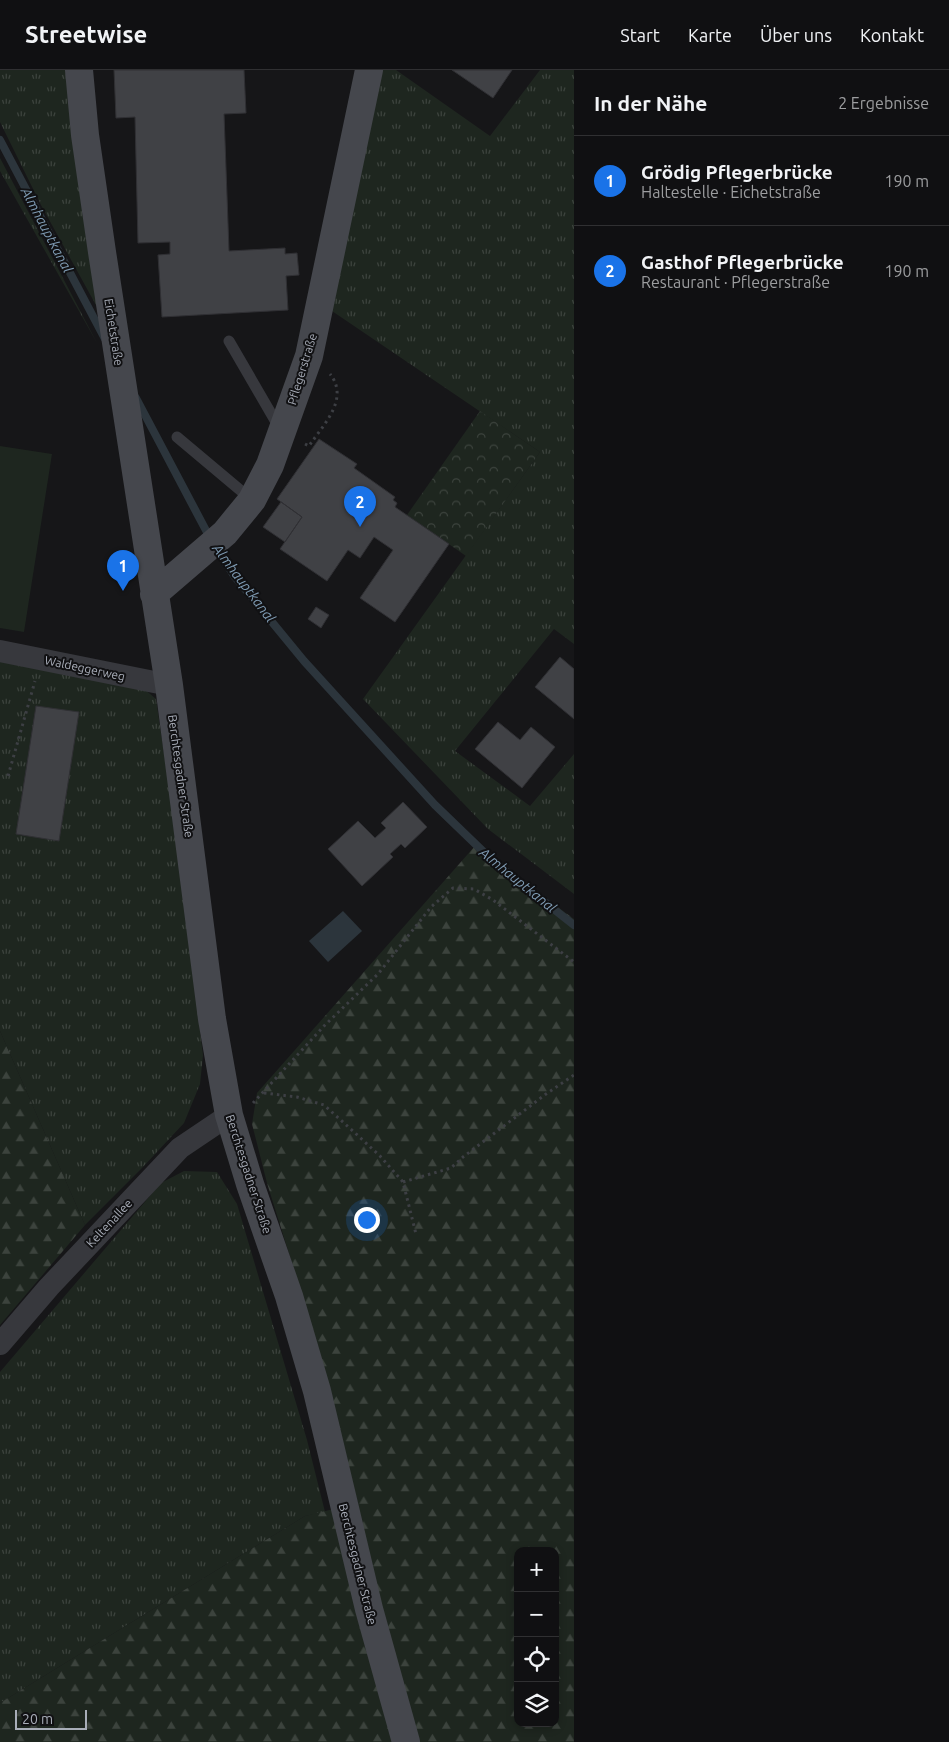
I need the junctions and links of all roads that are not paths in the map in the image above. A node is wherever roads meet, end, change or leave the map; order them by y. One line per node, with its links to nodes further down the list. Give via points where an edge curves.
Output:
1 (79, 70): 7 (main road, Eichetstraße, via 85,135)
2 (369, 70): 4 (main road, Pflegerstraße, via 309,356)
3 (229, 341): 4 (lane)
4 (282, 433): 6 (main road, Pflegerstraße)
5 (177, 437): 6 (lane)
6 (252, 500): 7 (main road, Pflegerstraße, via 225,533)
7 (154, 594): 9 (main road, Berchtesgadner Straße)
8 (0, 651): 9 (street, Waldeggerweg)
9 (169, 685): 10 (main road, Berchtesgadner Straße, via 212,1019)
10 (241, 1109): 11 (street, Keltenallee, via 180,1148); 12 (main road, Berchtesgadner Straße, via 250,1184 290,1296)
11 (0, 1344)
12 (406, 1742)

